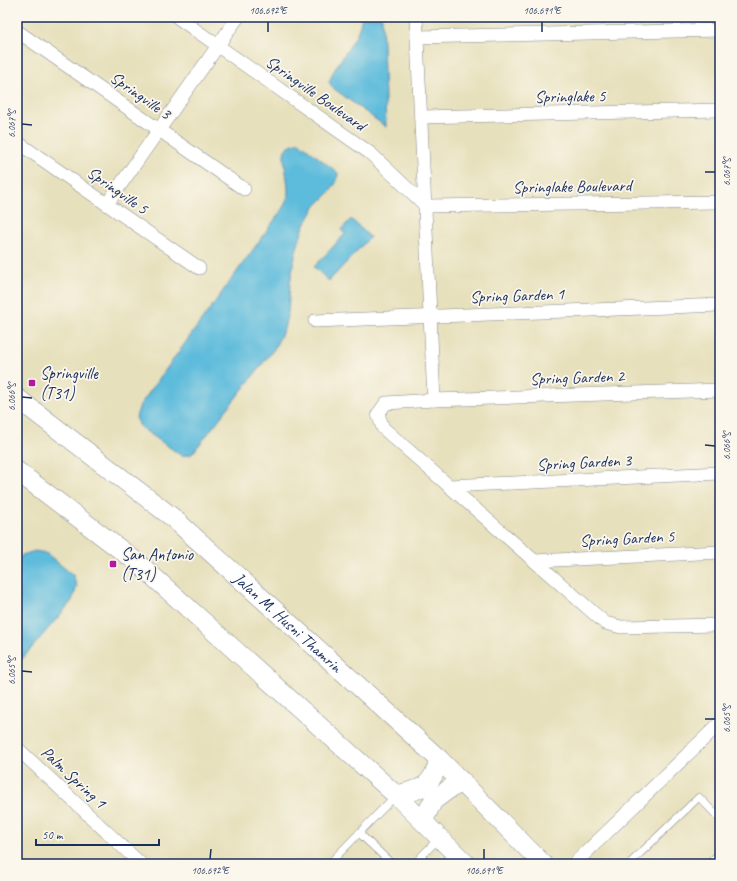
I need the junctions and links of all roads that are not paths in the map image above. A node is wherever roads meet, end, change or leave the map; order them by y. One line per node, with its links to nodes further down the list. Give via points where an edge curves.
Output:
1 (177, 17): 7 (street, Springville Boulevard)
2 (238, 17): 7 (street)
3 (416, 17): 6 (street)
4 (720, 30): 6 (street)
5 (17, 31): 10 (street, Springville 3)
6 (417, 37): 9 (street)
7 (218, 46): 10 (street); 15 (street, Springville Boulevard, via 370,153)
8 (720, 110): 9 (street, Springlake 5)
9 (421, 117): 15 (street)
10 (159, 130): 12 (street, Springville 3); 14 (street)
11 (17, 142): 14 (street, Springville 5)
12 (244, 189)
13 (720, 202): 15 (street, Springlake Boulevard)
14 (107, 204): 16 (street, Springville 5)
15 (426, 206): 18 (street)
16 (199, 268)
17 (720, 305): 18 (street, Spring Garden 1)
18 (430, 316): 19 (street, Spring Garden 1); 22 (street)
19 (315, 321)
20 (720, 390): 22 (street, Spring Garden 2)
21 (17, 398): 31 (main road, Jalan M. Husni Thamrin, via 172,517)
22 (434, 400): 25 (street, Spring Garden 2, via 386,403 378,414 383,428)
23 (17, 470): 33 (main road, via 138,563)
24 (720, 474): 25 (street, Spring Garden 3)
25 (449, 486): 27 (street)
26 (720, 552): 27 (street, Spring Garden 5)
27 (535, 561): 28 (street, via 605,623 621,627)
28 (720, 625)
29 (720, 723): 45 (street)
30 (17, 748): 39 (street, Palm Spring 1)
31 (439, 759): 32 (main road, Jalan M. Husni Thamrin); 33 (main road, via 436,773 429,783 418,790)
32 (463, 782): 35 (main road, via 433,801); 44 (main road, Jalan M. Husni Thamrin)
33 (396, 795): 35 (main road); 36 (lane)
34 (720, 819): 46 (lane, via 699,797)
35 (423, 821): 37 (main road)
36 (359, 833): 40 (lane); 41 (lane)
37 (440, 838): 42 (lane); 43 (main road)
38 (720, 853): 47 (lane)
39 (141, 864)
40 (329, 864)
41 (392, 864)
42 (414, 864)
43 (466, 864)
44 (543, 864)
45 (574, 864)
46 (629, 864)
47 (708, 864)

